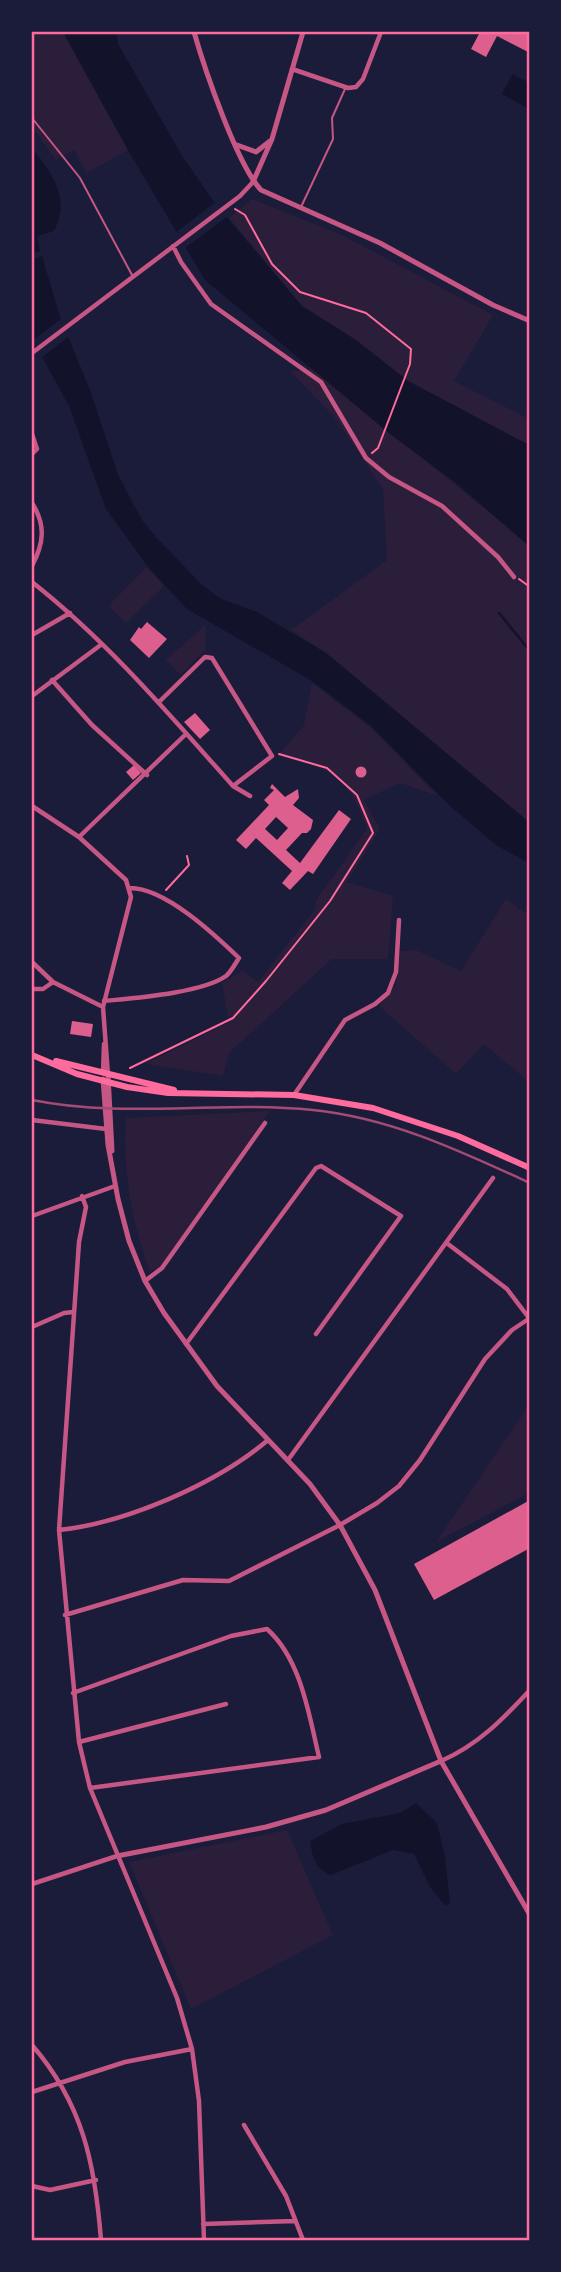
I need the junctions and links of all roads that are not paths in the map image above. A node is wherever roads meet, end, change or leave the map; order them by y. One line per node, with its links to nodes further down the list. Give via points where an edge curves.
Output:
1 (194, 32): 8 (street)
2 (303, 32): 4 (street)
3 (381, 32): 5 (street, via 361,83 356,88)
4 (292, 69): 5 (street); 7 (street)
5 (346, 87): 10 (lane, via 332,118 333,139)
6 (32, 118): 12 (lane, via 80,178)
7 (272, 139): 8 (street, via 256,152); 9 (street)
8 (236, 143): 9 (street)
9 (253, 182): 10 (street, via 269,196); 11 (street)
10 (301, 208): 13 (street, via 380,243)
11 (173, 246): 12 (street); 19 (street, via 211,304 321,382 366,458 389,477 442,506)
12 (133, 277): 14 (street)
13 (530, 321)
14 (34, 352)
15 (32, 433): 16 (street, via 37,450)
16 (32, 454)
17 (32, 503): 18 (street, via 43,534)
18 (32, 566)
19 (514, 577)
20 (32, 582): 21 (street)
21 (71, 613): 22 (street); 23 (street)
22 (32, 635)
23 (102, 644): 24 (street); 28 (street)
24 (52, 680): 26 (street); 30 (street, via 92,725)
25 (32, 683): 26 (street)
26 (36, 691): 27 (street)
27 (32, 696)
28 (159, 702): 29 (street); 31 (street, via 205,657 212,658 272,756)
29 (186, 734): 30 (street); 31 (street)
30 (147, 775): 34 (street)
31 (233, 786): 32 (street)
32 (250, 796)
33 (32, 806): 34 (street)
34 (79, 837): 35 (street)
35 (130, 888): 40 (street); 40 (street, via 144,888 161,897 239,958 227,975 213,982)
36 (399, 920): 43 (street, via 396,972 388,993 345,1020)
37 (32, 962): 38 (street)
38 (53, 982): 39 (street); 40 (street)
39 (32, 989)
40 (103, 1004): 42 (street)
41 (32, 1055): 42 (main road, via 77,1074)
42 (106, 1078): 43 (main road, via 151,1091); 46 (street); 47 (street)
43 (294, 1095): 48 (main road, via 406,1117)
44 (32, 1120): 46 (street)
45 (265, 1123): 54 (street, via 162,1268)
46 (106, 1129): 47 (street)
47 (111, 1158): 50 (street)
48 (530, 1168)
49 (493, 1178): 53 (street)
50 (115, 1186): 51 (street); 54 (street)
51 (82, 1196): 52 (street); 55 (street, via 86,1207)
52 (32, 1216)
53 (448, 1244): 56 (street, via 507,1289); 61 (street)
54 (145, 1281): 59 (street)
55 (73, 1312): 57 (street); 63 (street)
56 (529, 1318): 62 (street, via 485,1359 400,1486)
57 (32, 1327)
58 (316, 1334): 59 (street, via 401,1216 321,1166)
59 (185, 1344): 60 (street, via 217,1387)
60 (268, 1440): 61 (street); 63 (street, via 240,1462 167,1498 87,1527)
61 (288, 1460): 62 (street)
62 (340, 1525): 64 (street, via 229,1580 183,1580); 69 (street, via 375,1590)
63 (59, 1530): 64 (street)
64 (65, 1615): 66 (street)
65 (530, 1689): 69 (street, via 494,1729)
66 (72, 1693): 68 (street); 70 (street, via 231,1636 267,1629 278,1638 293,1667 319,1757)
67 (226, 1704): 68 (street)
68 (79, 1742): 70 (street)
69 (441, 1761): 71 (street, via 326,1810 266,1827); 73 (street)
70 (90, 1788): 71 (street)
71 (117, 1856): 72 (street); 75 (street, via 177,1998)
72 (32, 1884)
73 (530, 1915)
74 (32, 2045): 76 (street)
75 (192, 2049): 76 (street, via 125,2062); 82 (street)
76 (61, 2082): 77 (street); 79 (street, via 80,2123)
77 (32, 2092)
78 (244, 2125): 81 (street, via 286,2196)
79 (96, 2180): 80 (street, via 50,2190); 83 (street)
80 (32, 2186)
81 (295, 2221): 82 (street); 85 (street)
82 (204, 2224): 84 (street)
83 (101, 2241)
84 (204, 2241)
85 (303, 2241)

